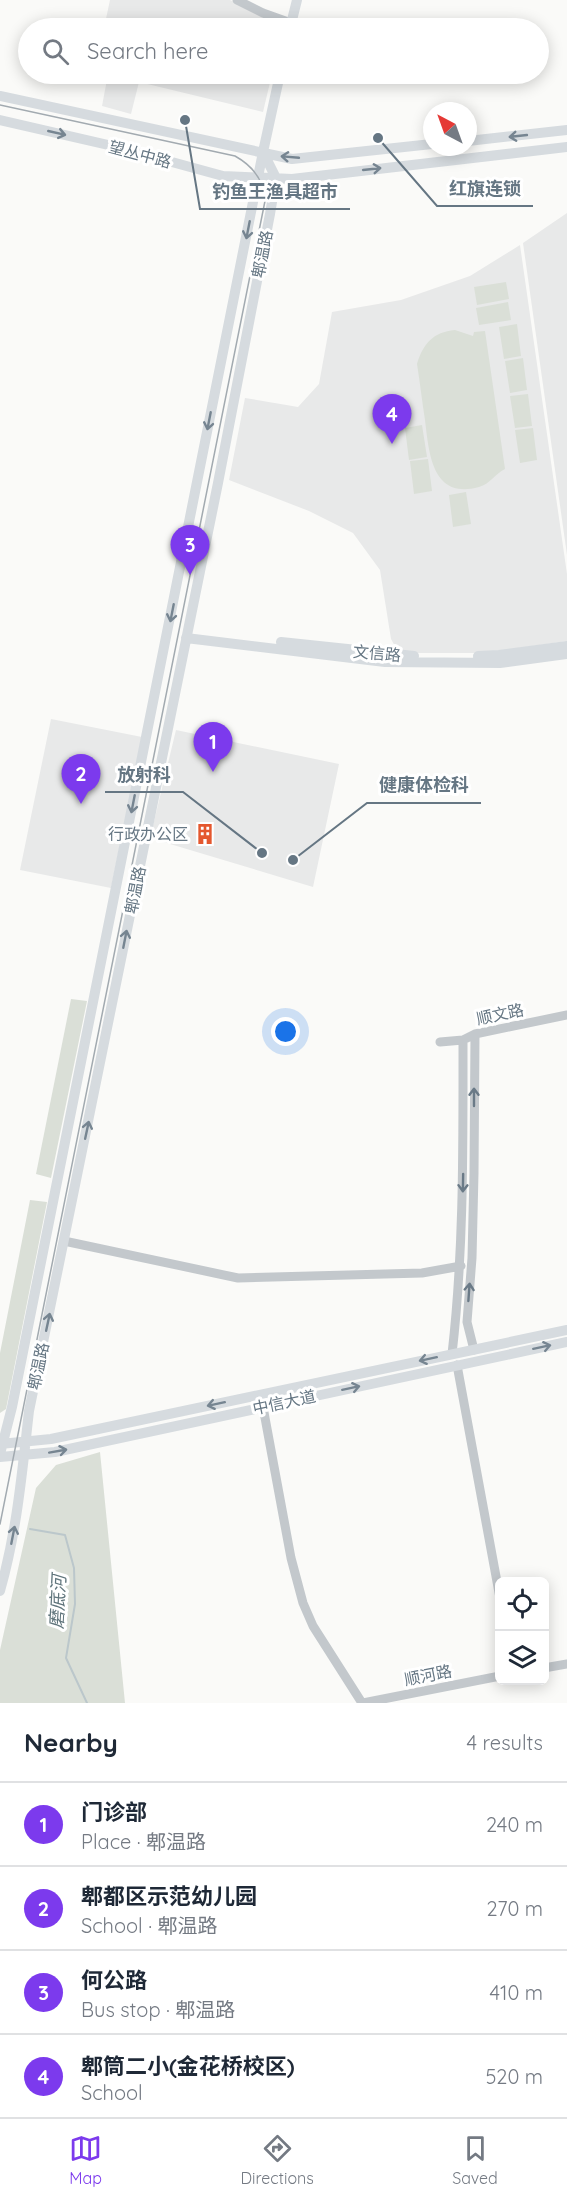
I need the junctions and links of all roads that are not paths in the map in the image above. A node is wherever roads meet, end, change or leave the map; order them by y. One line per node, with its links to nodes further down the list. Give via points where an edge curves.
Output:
1 (237, 0): 3 (street)
2 (297, 0): 4 (main road)
3 (274, 18)
4 (293, 18)
5 (278, 84): 12 (main road, 郫温路)
6 (0, 96): 12 (main road, 望丛中路)
7 (0, 120): 13 (main road, 望丛中路, one-way to 13, via 224,176)
8 (567, 130): 9 (main road, one-way to 9)
9 (477, 140)
10 (423, 145): 12 (main road, 望丛中路, one-way to 12, via 292,159)
11 (567, 147): 14 (main road, 望丛中路, one-way to 11)
12 (263, 152): 13 (main road, 郫温路); 14 (main road)
13 (258, 178): 14 (main road, 望丛中路); 31 (main road, 郫温路, one-way to 31)
14 (276, 178): 15 (main road, 郫温路)
15 (186, 635): 16 (main road, 文信路, via 435,657 499,655); 17 (main road, via 385,662 500,663); 22 (main road, 郫温路, one-way to 15)
16 (567, 646)
17 (567, 654)
18 (567, 1015): 19 (street, 顺文路)
19 (475, 1034): 20 (street, 顺文路); 26 (street, one-way to 19, via 467,1322)
20 (463, 1040): 21 (street, 顺文路); 23 (street, one-way to 23)
21 (440, 1042)
22 (64, 1241): 23 (street, via 238,1278 422,1273); 30 (main road, 郫温路, one-way to 22)
23 (461, 1266): 27 (street)
24 (567, 1330): 26 (main road, 中信大道)
25 (567, 1342): 28 (main road, 中信大道, one-way to 25)
26 (474, 1350): 27 (main road, 中信大道)
27 (452, 1354): 30 (main road, 中信大道, one-way to 30, via 51,1440)
28 (457, 1365): 29 (main road, 中信大道, one-way to 28); 33 (street)
29 (263, 1407): 32 (main road, 中信大道, one-way to 29, via 55,1452); 38 (street, via 303,1603 313,1626)
30 (26, 1442): 31 (main road, 中信大道); 32 (main road, 郫温路)
31 (1, 1450): 32 (main road, 中信大道)
32 (24, 1455): 34 (main road, 郫温路, one-way to 32, via 21,1493)
33 (496, 1577)
34 (0, 1591)
35 (567, 1664): 36 (street)
36 (549, 1667)
37 (495, 1677): 38 (street, 顺河路)
38 (362, 1703)

